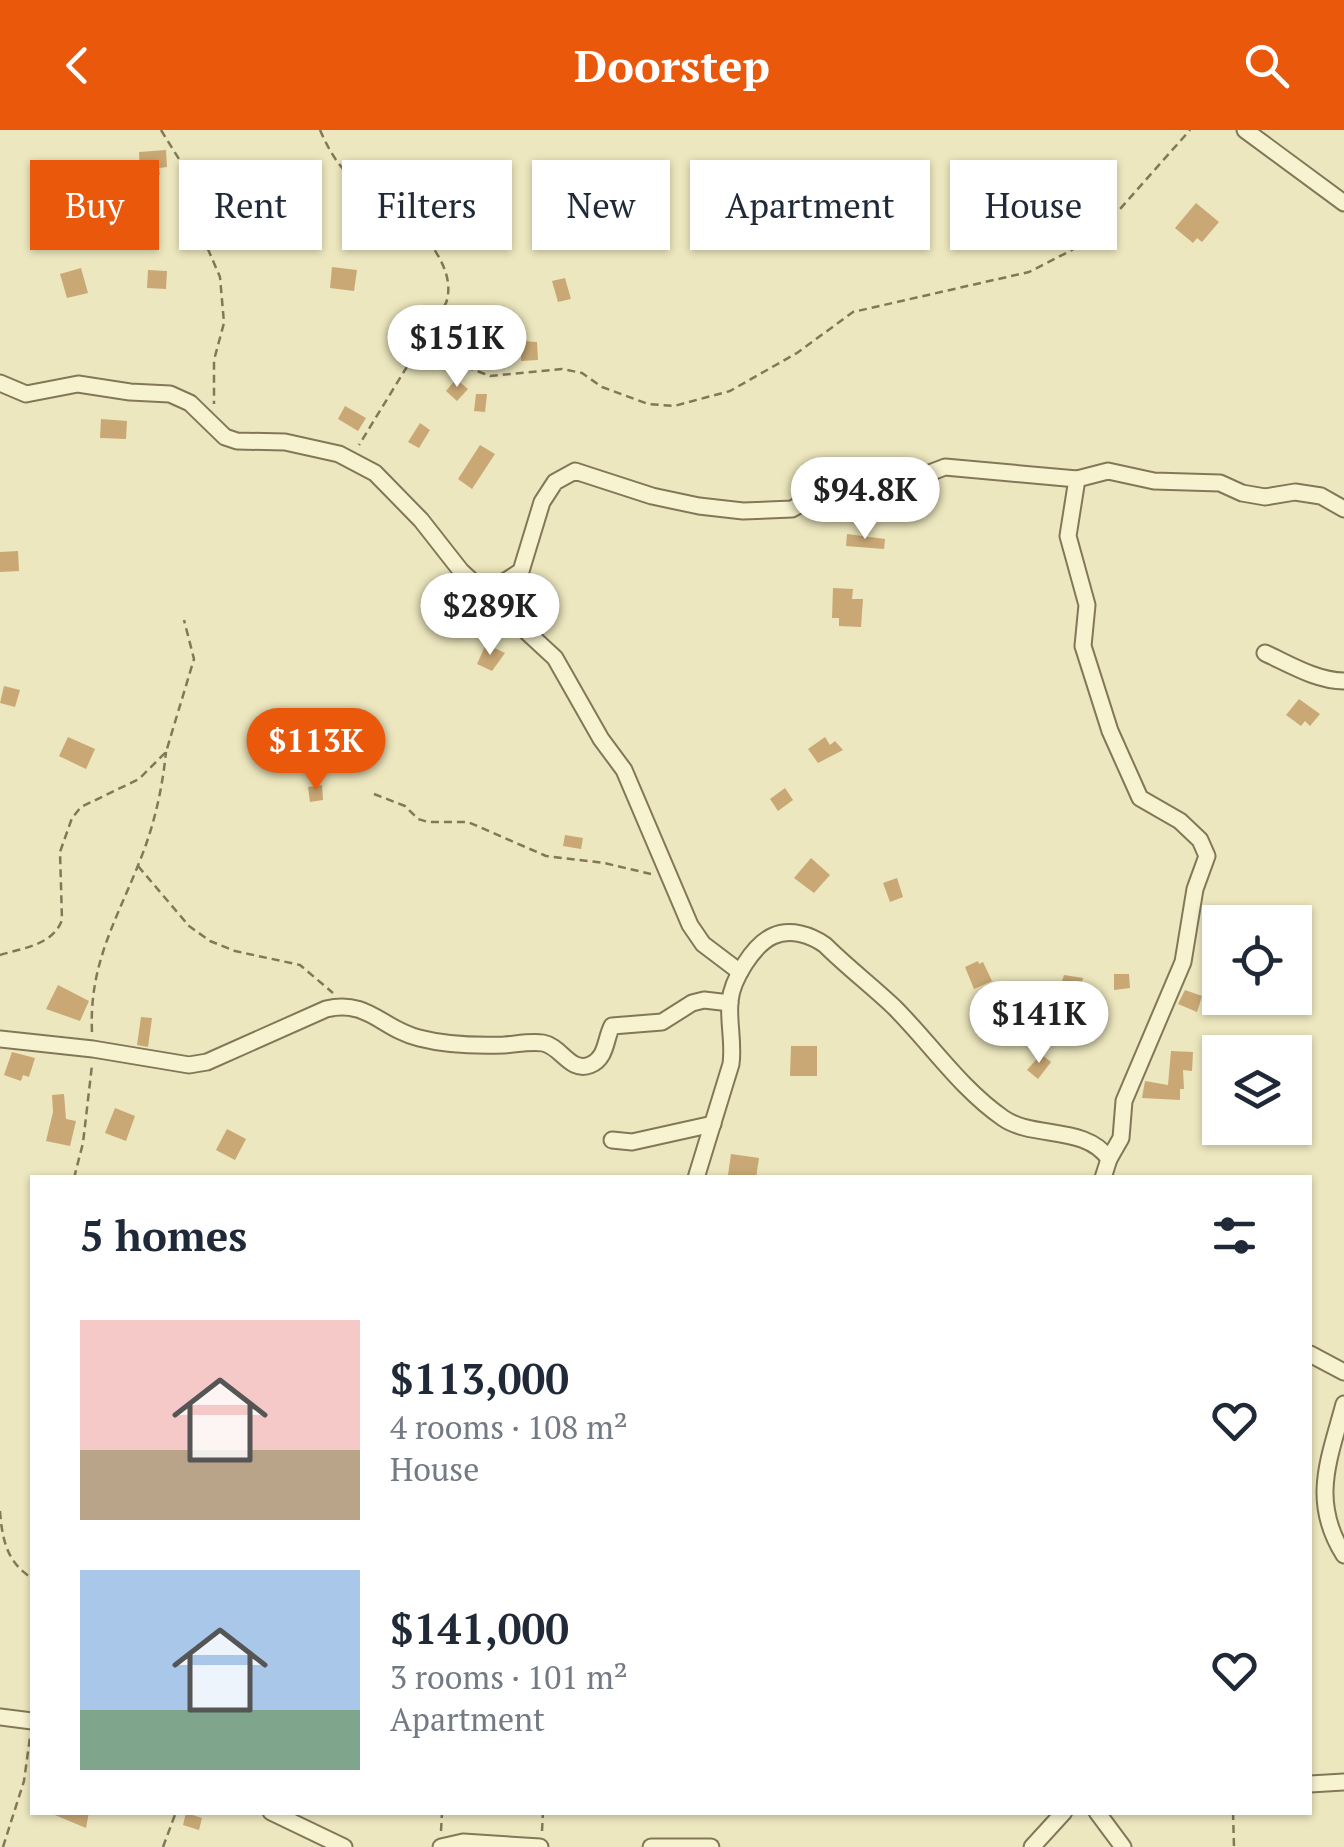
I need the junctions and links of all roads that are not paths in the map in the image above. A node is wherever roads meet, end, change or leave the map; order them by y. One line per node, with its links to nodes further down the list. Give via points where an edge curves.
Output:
1 (1245, 130): 2 (street)
2 (1344, 203)
3 (0, 383): 6 (street, via 26,394 78,384 170,394 190,403 225,437 284,442 351,459 375,474)
4 (1077, 479): 5 (street, via 1108,471 1154,481 1220,483 1265,497 1321,496); 6 (street, via 945,467 906,482 849,480 775,512 652,496 575,470 554,482 542,502 521,571); 14 (street, via 1068,536 1087,605 1082,646 1110,730 1140,798 1180,821 1207,856 1183,962 1124,1102 1122,1138)
5 (1344, 509)
6 (488, 593): 9 (street, via 566,675 624,770 690,925)
7 (1266, 653): 8 (street)
8 (1344, 680)
9 (740, 972): 10 (street); 14 (street, via 774,935 812,936 893,1006 1000,1116 1091,1144)
10 (730, 1003): 11 (street, via 692,1002 662,1022 612,1026 600,1056 581,1066 541,1043 415,1037 344,1005 188,1065); 12 (street, via 734,1048)
11 (0, 1039)
12 (713, 1124): 13 (street, via 632,1142); 15 (street)
13 (612, 1140)
14 (1109, 1159): 16 (street)
15 (697, 1175)
16 (1104, 1175)
17 (1312, 1355): 18 (street)
18 (1344, 1372)
19 (1344, 1404): 20 (street, via 1323,1494)
20 (1344, 1555)
21 (0, 1716): 22 (street)
22 (30, 1721)
23 (1344, 1782): 24 (street)
24 (1312, 1784)
25 (277, 1815): 29 (street)
26 (1062, 1815): 33 (street)
27 (1098, 1815): 34 (street)
28 (441, 1846): 30 (street)
29 (344, 1847)
30 (540, 1847)
31 (651, 1847): 32 (street)
32 (711, 1847)
33 (1032, 1847)
34 (1123, 1847)

